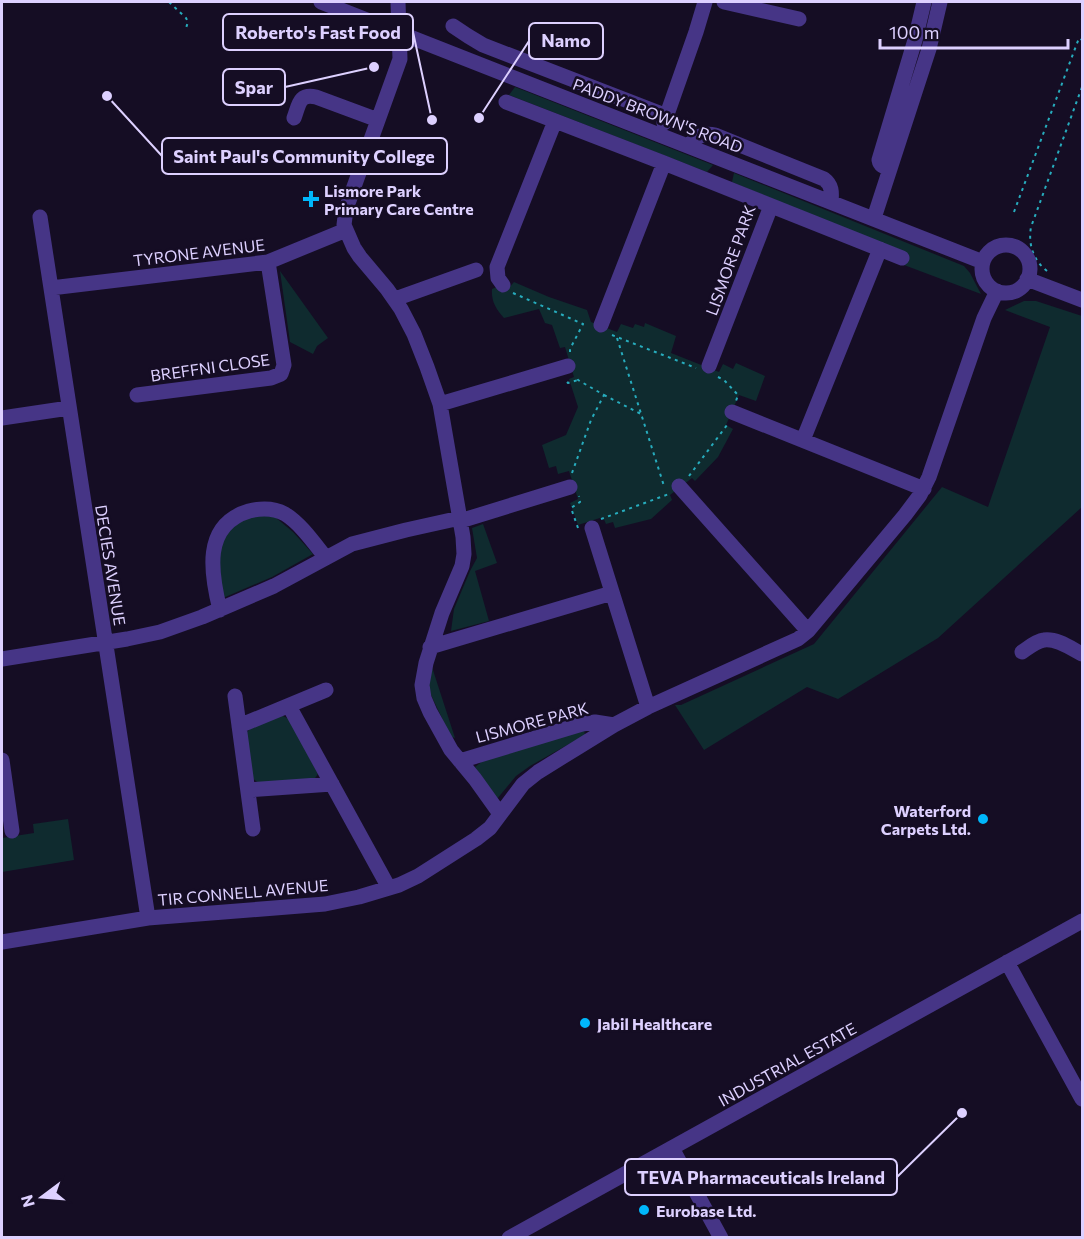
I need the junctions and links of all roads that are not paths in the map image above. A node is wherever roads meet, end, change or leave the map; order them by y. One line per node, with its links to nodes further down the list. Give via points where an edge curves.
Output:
1 (321, 2): 9 (street, PADDY BROWN'S ROAD)
2 (398, 2): 9 (street)
3 (705, 2): 11 (street)
4 (724, 2): 7 (street)
5 (924, 2): 19 (street, via 879,160)
6 (940, 2): 19 (street)
7 (799, 19)
8 (453, 26): 11 (street, via 483,45)
9 (399, 32): 13 (street, via 400,59); 15 (street, PADDY BROWN'S ROAD)
10 (506, 102): 14 (street, LISMORE PARK)
11 (666, 116): 15 (street)
12 (294, 118): 13 (street, via 300,101 309,96)
13 (378, 120): 25 (street, via 346,209)
14 (555, 121): 18 (street, LISMORE PARK); 33 (street, via 497,267 498,278)
15 (660, 135): 16 (street, PADDY BROWN'S ROAD)
16 (689, 146): 17 (street, PADDY BROWN'S ROAD); 21 (street, via 698,136 715,135 824,179 832,191)
17 (726, 160): 20 (street); 21 (street, PADDY BROWN'S ROAD)
18 (664, 163): 20 (street, LISMORE PARK); 37 (street)
19 (890, 169): 24 (street)
20 (717, 184): 22 (street, LISMORE PARK)
21 (831, 202): 24 (street, PADDY BROWN'S ROAD)
22 (771, 206): 26 (street); 39 (street, LISMORE PARK)
23 (39, 217): 32 (street, DECIES AVENUE)
24 (874, 218): 29 (street, PADDY BROWN'S ROAD)
25 (346, 230): 28 (street, TYRONE AVENUE); 35 (street, LISMORE PARK, via 360,257)
26 (880, 249): 27 (street); 45 (street)
27 (902, 258)
28 (268, 262): 32 (street, TYRONE AVENUE); 40 (street, BREFFNI CLOSE, via 284,365 281,374)
29 (983, 262): 31 (street, via 996,248 1015,247 1029,264); 34 (street, via 986,283)
30 (476, 270): 35 (street)
31 (1027, 279): 34 (street, via 1012,292); 36 (street)
32 (51, 288): 42 (street, DECIES AVENUE)
33 (506, 288)
34 (997, 291): 47 (street, LISMORE PARK)
35 (395, 299): 41 (street, LISMORE PARK, via 419,345)
36 (1083, 300)
37 (599, 327)
38 (570, 362): 41 (street)
39 (709, 371)
40 (137, 395)
41 (440, 404): 49 (street, LISMORE PARK)
42 (69, 408): 44 (street); 55 (street, DECIES AVENUE)
43 (732, 412): 45 (street)
44 (2, 418)
45 (803, 440): 47 (street)
46 (573, 484): 49 (street)
47 (924, 489): 54 (street, LISMORE PARK)
48 (673, 490): 54 (street)
49 (460, 519): 51 (street, via 359,542); 56 (street, LISMORE PARK, via 463,560)
50 (592, 528): 52 (street)
51 (326, 558): 53 (street); 53 (street, via 302,529 278,511 264,509 242,514 227,524 214,546 212,566)
52 (612, 592): 56 (street); 63 (street)
53 (220, 610): 55 (street, via 160,632)
54 (808, 631): 63 (street, LISMORE PARK, via 790,643)
55 (105, 643): 59 (street); 74 (street, DECIES AVENUE)
56 (430, 647): 67 (street, LISMORE PARK, via 423,678 424,698)
57 (1022, 652): 58 (street, via 1046,640)
58 (1083, 654)
59 (2, 659)
60 (326, 690): 62 (street)
61 (235, 696): 65 (street)
62 (289, 706): 65 (street); 68 (street)
63 (648, 707): 64 (street, LISMORE PARK)
64 (614, 725): 67 (street, LISMORE PARK, via 582,724); 70 (street, LISMORE PARK, via 526,781)
65 (239, 726): 69 (street)
66 (2, 760): 72 (street)
67 (460, 761): 70 (street, LISMORE PARK)
68 (332, 784): 69 (street); 73 (street)
69 (248, 790): 71 (street)
70 (500, 814): 73 (street, TIR CONNELL AVENUE, via 476,839 418,876)
71 (254, 829)
72 (12, 831)
73 (389, 888): 74 (street, TIR CONNELL AVENUE, via 314,906)
74 (148, 918): 76 (street, TIR CONNELL AVENUE)
75 (1083, 921): 77 (street, INDUSTRIAL ESTATE)
76 (2, 942)
77 (1007, 962): 78 (street); 79 (street, INDUSTRIAL ESTATE)
78 (1083, 1099)
79 (672, 1148): 80 (street, INDUSTRIAL ESTATE); 81 (street)
80 (509, 1238)
81 (721, 1238)

